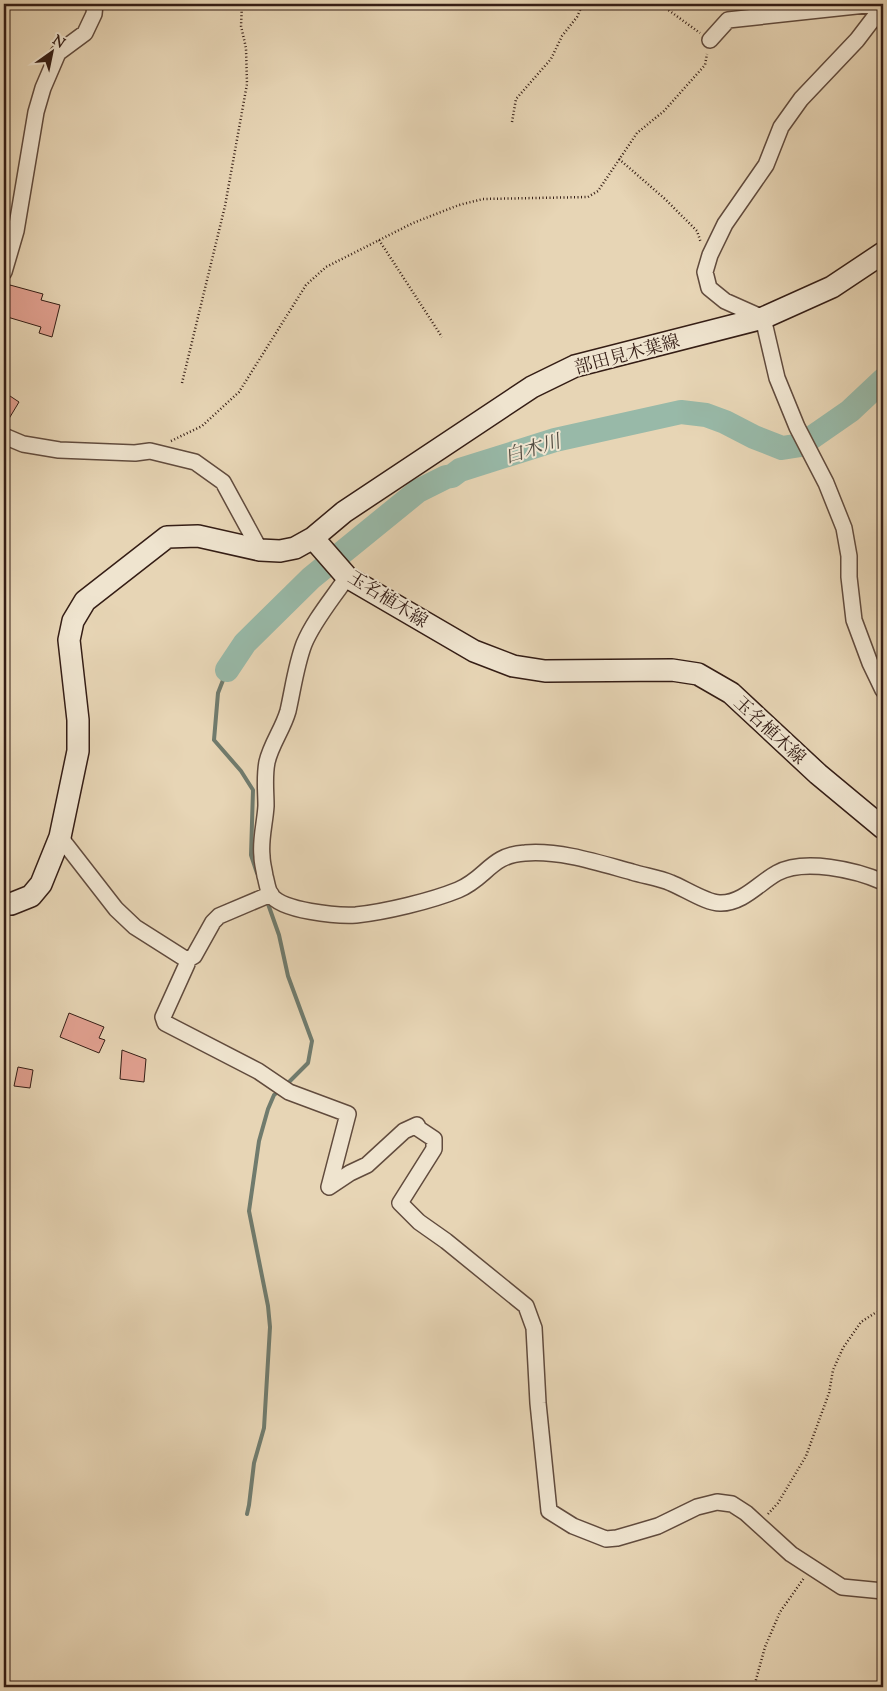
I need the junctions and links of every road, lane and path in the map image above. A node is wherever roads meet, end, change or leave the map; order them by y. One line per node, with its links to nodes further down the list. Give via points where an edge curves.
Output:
1 (95, 4): 13 (street, via 85,33 58,53 42,88 16,231)
2 (242, 4): 16 (path, via 247,84 225,206)
3 (583, 4): 8 (path, via 551,59 516,99)
4 (666, 4): 7 (path, via 667,9)
5 (875, 4): 7 (street, via 728,20)
6 (883, 6): 12 (street, via 857,40 801,99 781,127 766,165 725,224)
7 (710, 40): 9 (path, via 705,65 664,111 637,133)
8 (512, 122)
9 (620, 159): 10 (path, via 598,191 588,197 483,199 459,205); 12 (path, via 697,231)
10 (379, 240): 15 (path); 18 (path, via 326,267 306,285 239,392 202,426)
11 (883, 253): 14 (main road, 部田見木葉線, via 832,287)
12 (707, 264): 14 (street, via 705,272 709,288 726,301)
13 (4, 272)
14 (764, 318): 19 (main road, 部田見木葉線, via 575,366 532,387 344,512); 22 (street, via 776,378 844,528 854,620)
15 (442, 337)
16 (182, 383)
17 (4, 436): 18 (street, via 23,444 59,450 135,454)
18 (150, 451): 20 (street, via 195,462 223,482)
19 (313, 538): 20 (main road, via 295,548); 21 (main road, 玉名植木線)
20 (260, 550): 24 (main road, via 198,536 167,537 85,601 73,621 69,640 78,720 78,751)
21 (344, 574): 23 (main road, 玉名植木線, via 474,651 513,666 545,671 672,670 698,674 731,693 818,774); 26 (street, via 303,646 288,713 268,761 264,780 261,855 267,885)
22 (883, 690)
23 (883, 828)
24 (60, 837): 27 (main road, via 41,884 31,896); 28 (street, via 116,909 135,927)
25 (883, 882): 26 (street, via 842,870 794,866 778,872 749,894 733,902 719,904 671,883 605,864 528,852 509,855 494,863 480,878 458,890 386,910 354,915 322,912 291,907)
26 (264, 897): 28 (street, via 219,916 194,956)
27 (4, 904)
28 (186, 960): 30 (street, via 163,1017 165,1023 284,1088 348,1114 329,1187 367,1165 404,1131 417,1125 434,1139 434,1149 400,1203 419,1222 526,1306 534,1328 549,1511 606,1540 658,1526 697,1507 718,1502 732,1504)
29 (883, 1311): 30 (path, via 861,1322 843,1348 806,1456 778,1503)
30 (759, 1524): 31 (street, via 790,1554)
31 (812, 1568): 32 (street, via 842,1587); 33 (path, via 780,1612)
32 (883, 1591)
33 (754, 1687)

